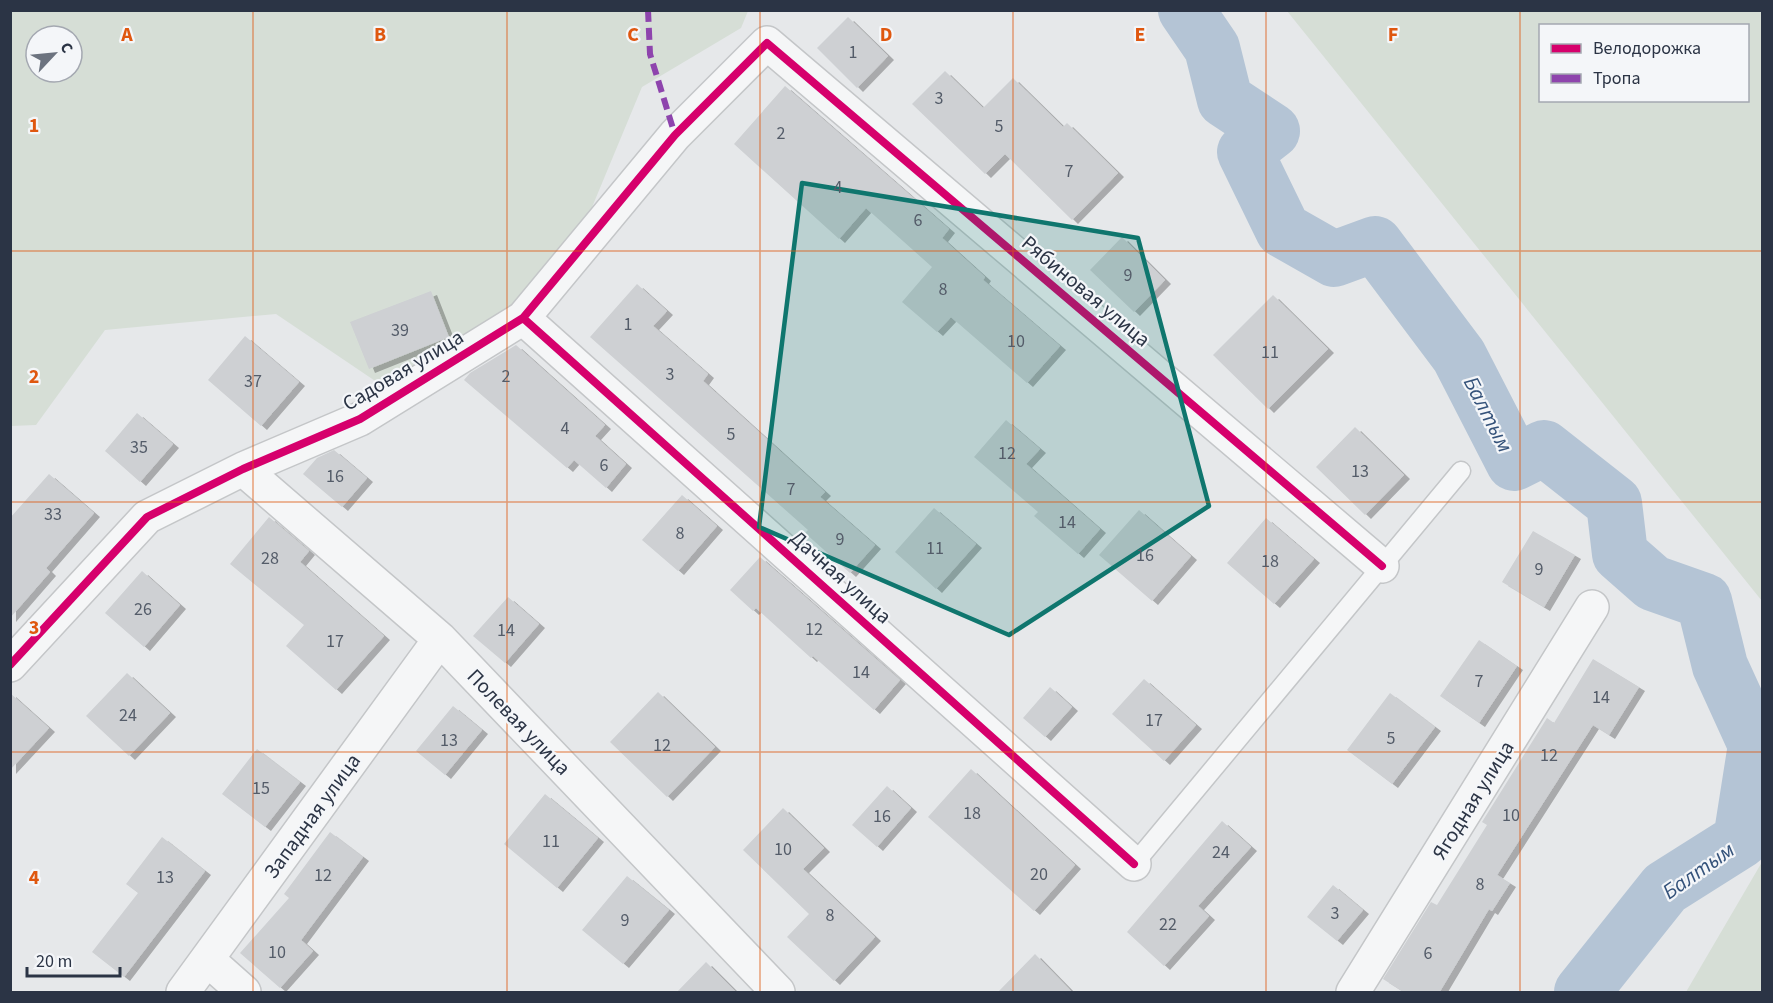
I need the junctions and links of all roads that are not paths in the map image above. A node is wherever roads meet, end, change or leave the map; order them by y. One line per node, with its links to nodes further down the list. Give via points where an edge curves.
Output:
1 (767, 43): 2 (street, Садовая улица, via 675,135); 5 (street, Рябиновая улица)
2 (523, 318): 3 (street, Садовая улица, via 360,419); 9 (street, Дачная улица)
3 (243, 469): 7 (street, Полевая улица); 8 (street, Садовая улица, via 147,517)
4 (1461, 471): 5 (lane)
5 (1382, 566): 9 (lane)
6 (1592, 606): 14 (street, Ягодная улица)
7 (440, 639): 10 (street, Западная улица); 13 (street, Полевая улица)
8 (10, 665)
9 (1134, 864)
10 (208, 960): 11 (street, Западная улица); 12 (street)
11 (183, 993)
12 (244, 993)
13 (778, 993)
14 (1353, 993)

